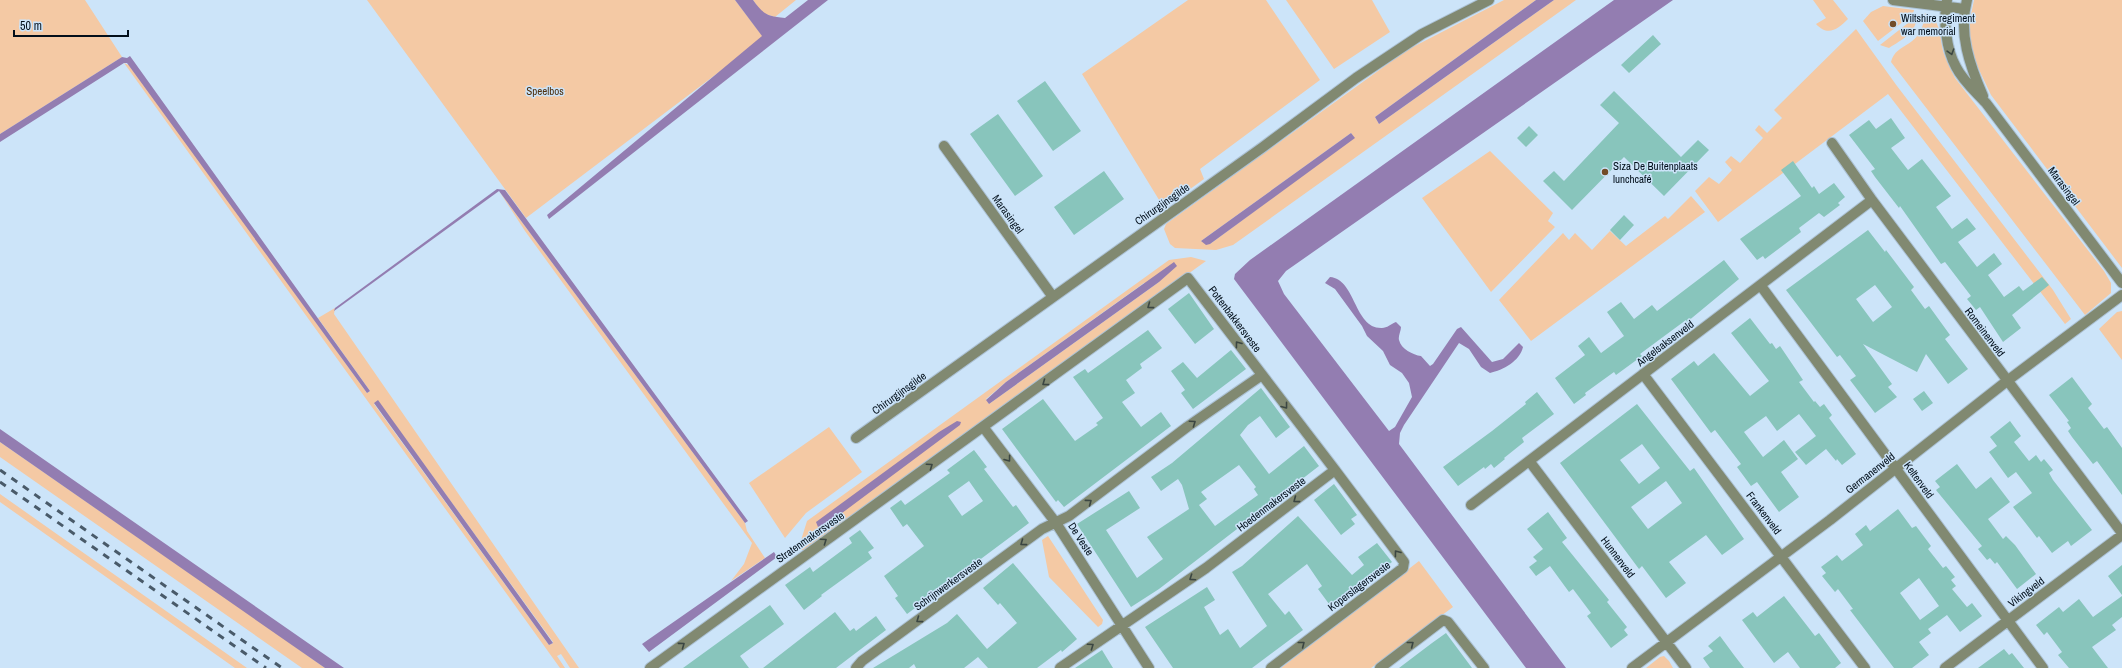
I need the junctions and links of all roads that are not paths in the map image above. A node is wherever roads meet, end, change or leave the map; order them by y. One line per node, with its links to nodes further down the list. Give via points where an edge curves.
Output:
1 (1489, 0): 12 (street, Chirurgijnsgilde, via 1397,49)
2 (1893, 0): 3 (street, Marasingel)
3 (1947, 4): 4 (street, Marasingel); 5 (street, Marasingel, one-way to 5, via 1947,38 1955,67)
4 (1966, 5): 5 (street, Marasingel, via 1963,27 1967,53)
5 (1986, 103): 9 (street, Marasingel)
6 (1832, 143): 8 (street, Romeinenveld)
7 (944, 146): 12 (street, Marasingel)
8 (1872, 200): 10 (street, Angelsaksenveld); 15 (street, Romeinenveld)
9 (2122, 283)
10 (1761, 286): 13 (street, Angelsaksenveld); 19 (street, Keltenveld)
11 (2122, 295): 15 (street, Germanenveld)
12 (1053, 297): 17 (street, Chirurgijnsgilde)
13 (1643, 374): 18 (street, Angelsaksenveld); 24 (street, Frankenveld)
14 (1262, 375): 16 (street, Pottenbakkersveste, one-way to 16, via 1188,278); 20 (street, one-way to 20); 22 (street, one-way to 14)
15 (2007, 381): 19 (street, Germanenveld); 23 (street, Romeinenveld)
16 (984, 428): 22 (street, De Veste, one-way to 22); 28 (street, Stratenmakersveste, one-way to 16)
17 (856, 438)
18 (1530, 462): 21 (street, Angelsaksenveld); 27 (street, Hunnenveld)
19 (1896, 468): 24 (street, Germanenveld); 25 (street, Keltenveld)
20 (1335, 470): 26 (street, Hoedenmakersveste, one-way to 26, via 1206,568); 32 (street, Koperslagersveste, one-way to 20, via 1402,568 1404,562)
21 (1471, 505)
22 (1056, 523): 26 (street, De Veste); 29 (street, Schrijnwerkersveste, one-way to 29, via 1042,529 862,661)
23 (2122, 534): 25 (street, Vikingveld)
24 (1781, 555): 27 (street, Germanenveld); 37 (street, Frankenveld)
25 (2008, 621): 38 (street, Vikingveld); 39 (street, Keltenveld)
26 (1122, 624): 30 (street, Hoedenmakersveste, one-way to 26); 31 (street, De Veste)
27 (1666, 641): 35 (street, Germanenveld); 36 (street, Hunnenveld)
28 (650, 668)
29 (856, 668)
30 (1060, 668)
31 (1149, 668)
32 (1271, 668)
33 (1380, 668): 34 (street, one-way to 34, via 1443,620 1448,622)
34 (1484, 668)
35 (1632, 668)
36 (1686, 668)
37 (1865, 668)
38 (1946, 668)
39 (2043, 668)

